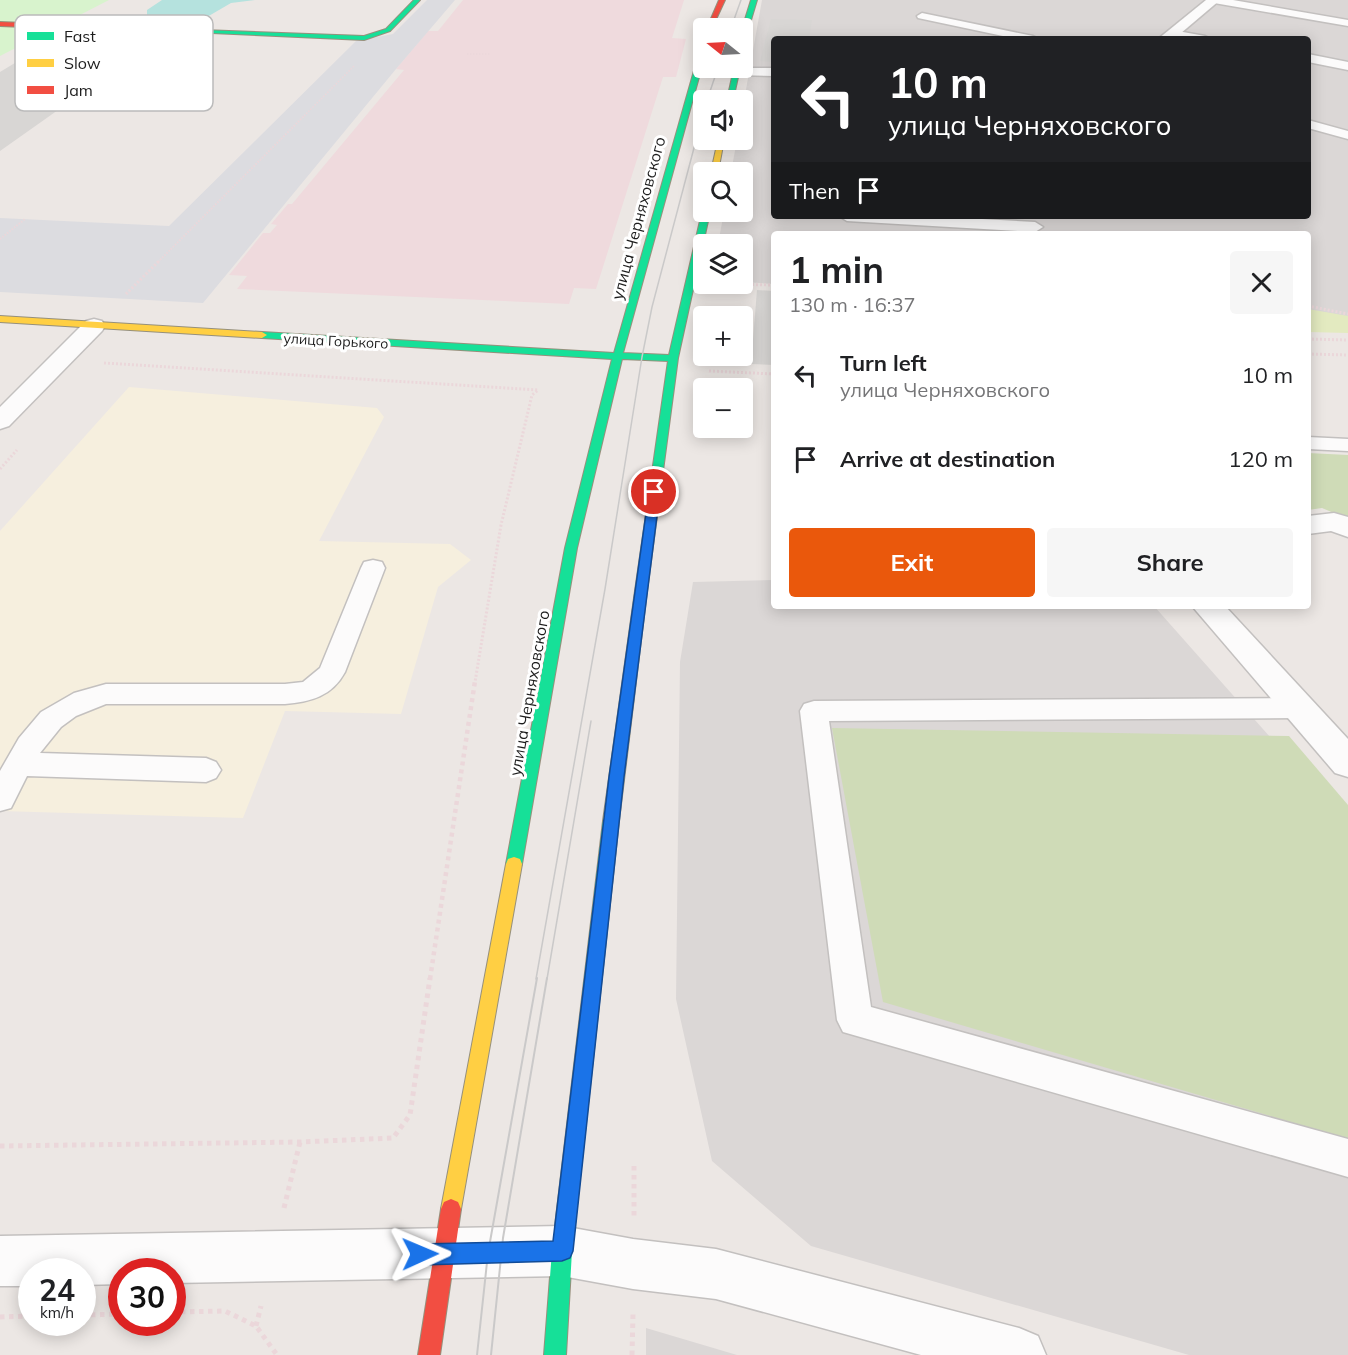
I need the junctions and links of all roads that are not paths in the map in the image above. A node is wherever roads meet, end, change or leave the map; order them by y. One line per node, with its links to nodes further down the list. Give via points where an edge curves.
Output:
1 (417, 0): 11 (main road, via 388,32 378,37)
2 (722, 0): 6 (main road)
3 (754, 0): 7 (main road)
4 (1214, 0): 8 (lane); 13 (street)
5 (922, 16): 12 (lane)
6 (714, 18)
7 (749, 18)
8 (1348, 23)
9 (0, 24): 10 (main road)
10 (15, 25)
11 (213, 32)
12 (1019, 36)
13 (1168, 36)
14 (1311, 59): 15 (lane)
15 (1348, 66)
16 (753, 70): 17 (lane)
17 (771, 72)
18 (695, 78): 26 (main road, улица Черняховского)
19 (1311, 125): 20 (lane)
20 (1348, 135)
21 (898, 219): 23 (lane)
22 (704, 222): 27 (main road)
23 (1035, 227)
24 (0, 319): 25 (main road, улица Горького)
25 (82, 338): 26 (main road, улица Горького); 30 (street)
26 (618, 356): 27 (main road, улица Горького); 28 (main road, улица Черняховского)
27 (672, 358): 41 (main road, via 664,378)
28 (607, 376): 29 (main road); 42 (main road, улица Черняховского, via 571,548)
29 (630, 377)
30 (0, 421)
31 (1311, 443): 32 (lane)
32 (1348, 445)
33 (373, 568): 37 (lane, via 332,672 322,685 306,692 106,694 82,699 60,710 42,726)
34 (1210, 609): 35 (street)
35 (1298, 708): 36 (street); 40 (lane, via 814,711 855,1020)
36 (1348, 763)
37 (20, 764): 38 (lane); 39 (lane)
38 (206, 770)
39 (0, 799)
40 (1348, 1158)
41 (562, 1251): 42 (street); 45 (main road); 46 (street, via 716,1274)
42 (443, 1254): 43 (street); 44 (main road, улица Черняховского)
43 (0, 1261)
44 (429, 1355)
45 (555, 1355)
46 (1019, 1355)

